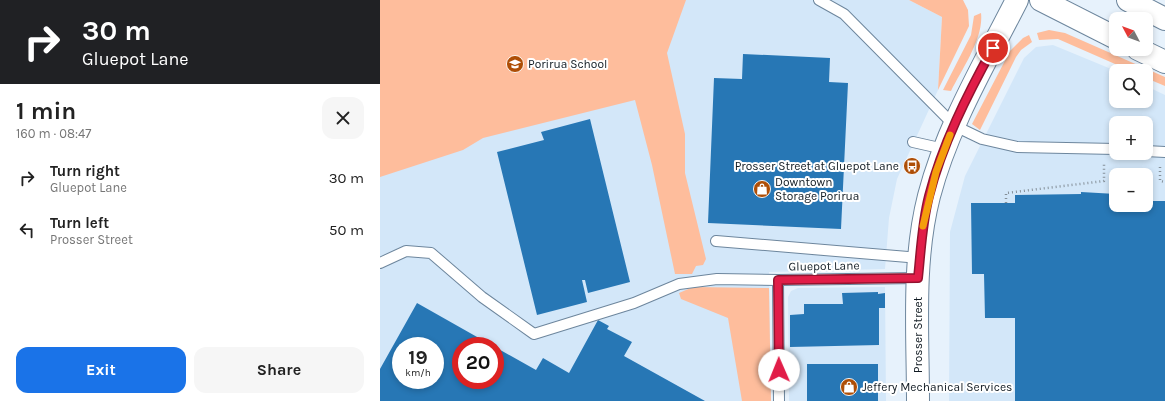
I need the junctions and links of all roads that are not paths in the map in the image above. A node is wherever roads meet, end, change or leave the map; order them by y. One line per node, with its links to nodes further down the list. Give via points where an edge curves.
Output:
1 (819, 0): 9 (lane, via 844,14)
2 (1017, 0): 9 (main road, Prosser Street)
3 (1041, 0): 6 (main road)
4 (1128, 0): 5 (main road)
5 (1165, 19)
6 (1109, 34)
7 (1153, 56): 8 (main road)
8 (1165, 62)
9 (954, 126): 11 (lane, via 982,139 1017,146); 12 (main road, Prosser Street)
10 (913, 142): 12 (lane)
11 (1109, 148)
12 (944, 149): 17 (main road, Prosser Street, via 929,197 922,231)
13 (1153, 151): 14 (lane)
14 (1165, 152)
15 (716, 241): 17 (lane)
16 (380, 263): 18 (lane, via 406,251 431,253 482,297 534,334 634,303 679,284 717,279)
17 (919, 268): 18 (lane, Gluepot Lane); 20 (main road, Prosser Street)
18 (778, 280): 19 (lane, Gluepot Lane)
19 (779, 401)
20 (918, 401)

